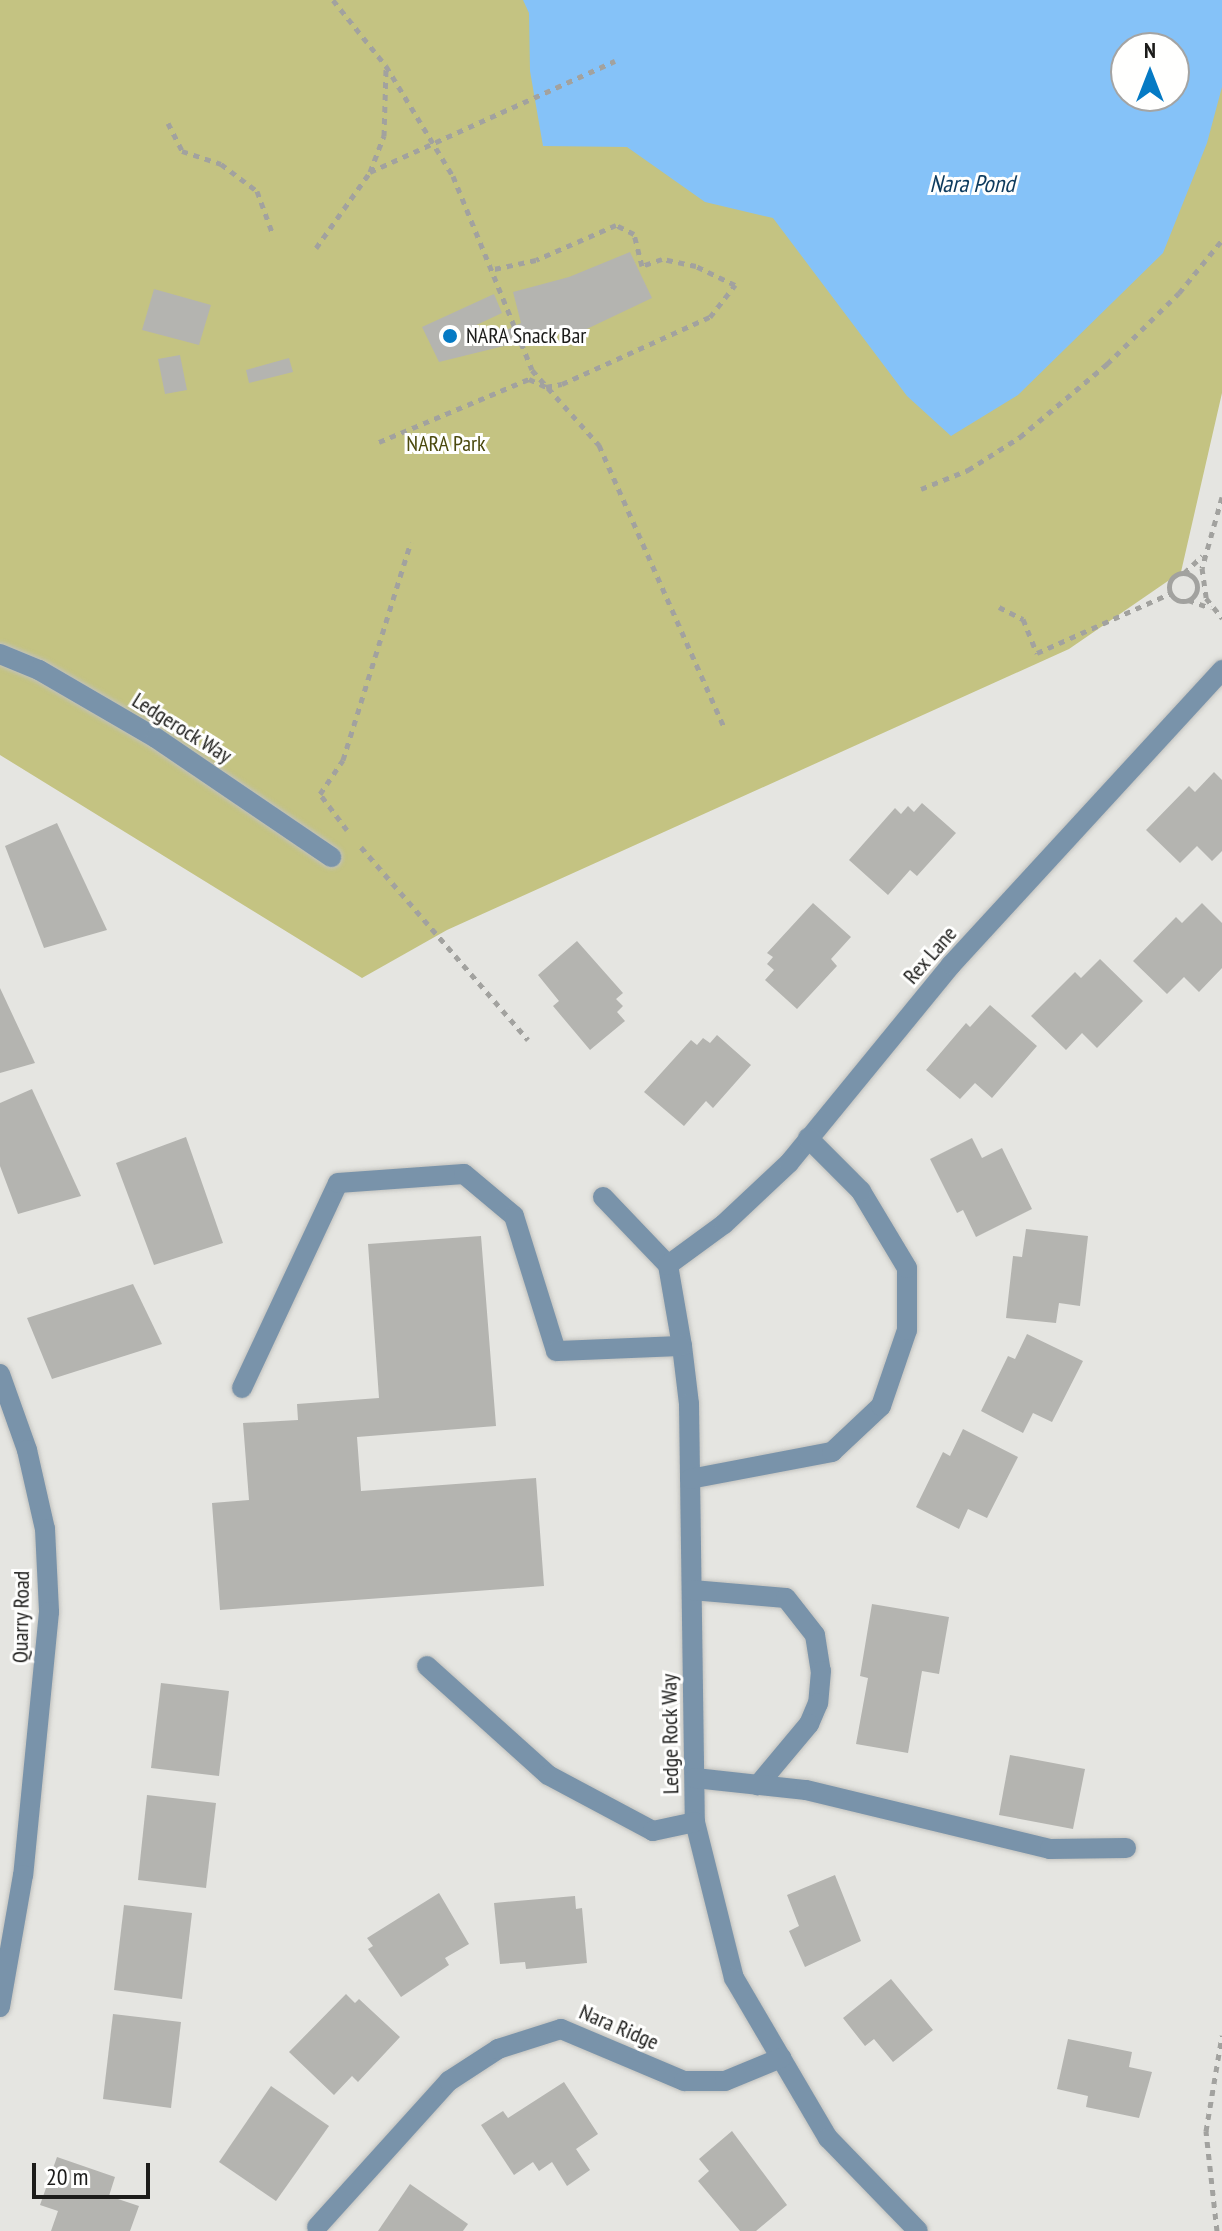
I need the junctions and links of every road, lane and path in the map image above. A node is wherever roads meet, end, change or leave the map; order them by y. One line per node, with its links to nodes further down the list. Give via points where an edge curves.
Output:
1 (333, 0): 3 (path)
2 (615, 61): 5 (path)
3 (386, 66): 5 (path); 6 (path, via 384,136)
4 (168, 123): 7 (path, via 182,151 221,164 257,191)
5 (434, 141): 6 (path); 10 (path)
6 (370, 172): 9 (path)
7 (272, 232)
8 (1222, 240): 13 (path, via 1179,293 1107,364 1020,437 968,470)
9 (316, 248)
10 (494, 269): 11 (path, via 532,370); 11 (path, via 536,260 616,225 634,234 642,266 662,259 696,266 735,285 710,317)
11 (546, 387): 12 (path, via 529,379); 25 (path, via 599,445)
12 (379, 442)
13 (921, 489)
14 (1222, 497): 16 (path)
15 (411, 542): 27 (path, via 343,760 320,794)
16 (1204, 551): 17 (path, via 1194,568); 21 (path, via 1202,583)
17 (1180, 574): 18 (path, via 1171,581); 19 (path, via 1196,581 1194,595)
18 (1171, 593): 19 (path); 20 (path, via 1037,653 1023,619)
19 (1187, 600): 21 (path)
20 (999, 607)
21 (1216, 612): 22 (path)
22 (1222, 618)
23 (0, 654): 26 (street, Ledgerock Way, via 39,670 156,738)
24 (1222, 670): 28 (street, Rex Lane, via 951,965)
25 (725, 729)
26 (331, 857)
27 (528, 1040)
28 (808, 1138): 30 (street, Rex Lane, via 724,1224); 34 (street, via 861,1191 907,1268 907,1330 881,1406 832,1452)
29 (603, 1197): 30 (street)
30 (668, 1265): 31 (street, Ledge Rock Way)
31 (682, 1346): 33 (street, via 556,1351 514,1216 464,1174 338,1183); 34 (street, Ledge Rock Way)
32 (0, 1374): 41 (street, Quarry Road, via 27,1450 45,1529 49,1612 23,1875)
33 (242, 1388)
34 (690, 1479): 35 (street, Ledge Rock Way)
35 (692, 1590): 37 (street, Ledge Rock Way); 38 (street, via 786,1598 815,1635 821,1671 818,1703 809,1724)
36 (427, 1666): 39 (street, via 548,1775 653,1831)
37 (695, 1778): 38 (street); 39 (street, Ledge Rock Way)
38 (758, 1785): 40 (street, via 806,1790 1050,1849)
39 (695, 1822): 43 (street, Ledge Rock Way, via 734,1978)
40 (1126, 1848)
41 (0, 2007)
42 (1222, 2035): 46 (path, via 1206,2131)
43 (781, 2058): 44 (street, Nara Ridge, via 725,2081 684,2081 561,2029 498,2049 449,2081); 45 (street, Ledge Rock Way, via 828,2138)
44 (317, 2227)
45 (918, 2231)
46 (1217, 2231)

